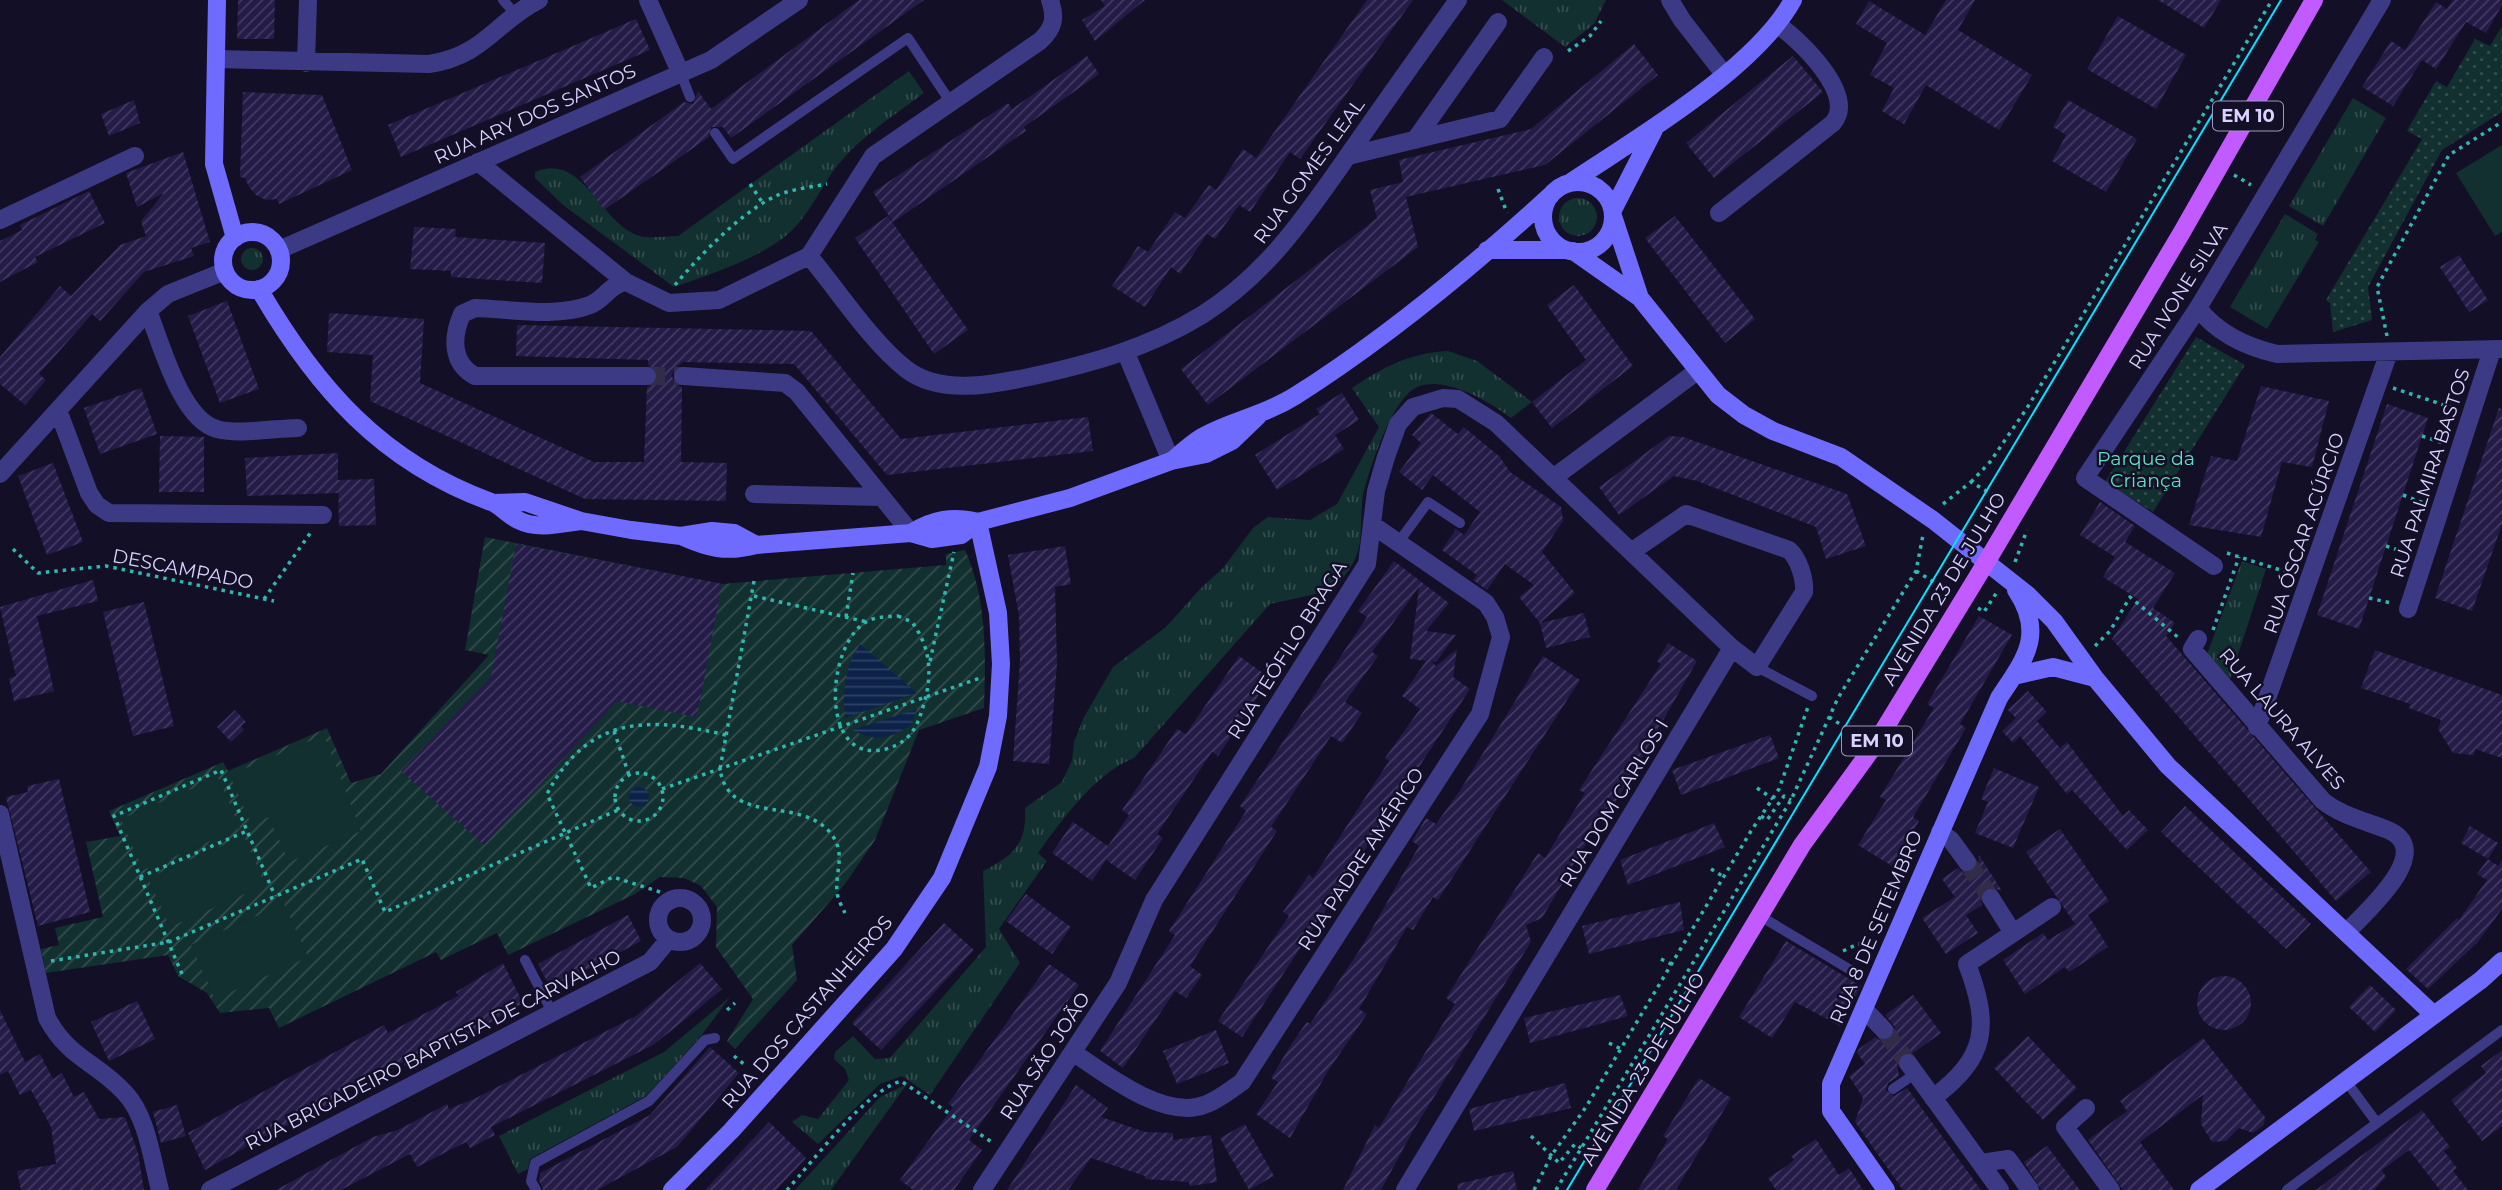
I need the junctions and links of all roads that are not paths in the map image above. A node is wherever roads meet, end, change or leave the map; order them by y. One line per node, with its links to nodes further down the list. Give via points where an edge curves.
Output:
1 (218, 0): 17 (street)
2 (307, 0): 18 (street)
3 (503, 0): 13 (lane)
4 (539, 0): 13 (street)
5 (648, 0): 19 (street)
6 (799, 0): 19 (street, RUA ARY DOS SANTOS, via 727,50)
7 (1050, 0): 22 (street, via 1054,14 1048,33)
8 (1458, 0): 27 (street, RUA GOMES LEAL)
9 (1670, 0): 20 (street)
10 (1794, 0): 15 (street)
11 (2314, 0): 66 (main road, AVENIDA 23 DE JULHO / EM 10)
12 (2382, 0): 43 (street, RUA IVONE SILVA)
13 (517, 16): 18 (street, via 470,53 452,61)
14 (1499, 22): 25 (street)
15 (1778, 25): 20 (street); 32 (street, via 1797,38 1838,92 1839,115)
16 (1544, 57): 25 (street, via 1500,120)
17 (217, 59): 18 (street); 34 (street, via 214,164)
18 (306, 62)
19 (681, 74): 21 (lane); 28 (street, RUA ARY DOS SANTOS)
20 (1724, 74): 23 (street)
21 (690, 97)
22 (951, 103): 24 (lane, via 908,38 733,159); 38 (street, via 873,156)
23 (1656, 127): 29 (street); 31 (street)
24 (715, 133)
25 (1415, 140): 27 (street)
26 (135, 156): 33 (street)
27 (1348, 156): 47 (street, RUA GOMES LEAL, via 1285,245 1240,287 1202,314)
28 (478, 162): 35 (street, RUA ARY DOS SANTOS); 40 (street)
29 (1571, 182): 30 (street); 31 (street, via 1600,189)
30 (1551, 195): 36 (street); 37 (street, via 1544,223 1552,240)
31 (1613, 213): 37 (street, via 1609,233 1601,243 1586,251); 42 (street)
32 (1719, 213)
33 (0, 220)
34 (235, 238): 35 (street, via 244,233 265,235); 39 (street, via 223,259)
35 (279, 250): 41 (street, via 280,270)
36 (1488, 250): 37 (street); 53 (street, via 1391,330 1258,416 1232,441 1206,454)
37 (1570, 251): 42 (street)
38 (810, 256): 40 (street, via 719,300 669,303); 47 (street, RUA GOMES LEAL, via 886,350 907,370 934,381 964,386 995,384)
39 (225, 271): 41 (street, via 235,284); 44 (street, via 167,294)
40 (626, 282): 49 (street, via 607,290 593,304 571,310 475,308 462,314 456,327 456,356 464,370 475,376)
41 (259, 289): 62 (street, via 291,344 327,390 369,430 422,470 470,496 494,503 526,502 581,521 681,536 734,533 756,545)
42 (1640, 298): 48 (street)
43 (2198, 308): 46 (street, via 2222,332 2277,354); 65 (street, RUA IVONE SILVA, via 2085,478)
44 (148, 311): 51 (street); 52 (street, via 186,403 200,422 218,430)
45 (2497, 350): 46 (street); 68 (street, RUA PALMIRA BASTOS)
46 (2389, 352): 75 (street, RUA ÓSCAR ACÚRCIO)
47 (1126, 353): 53 (street)
48 (1696, 372): 55 (street); 66 (street, via 1744,415 1840,457)
49 (648, 376)
50 (683, 376): 57 (street, via 785,383)
51 (58, 410): 54 (street); 58 (street, via 89,493 109,513)
52 (298, 428)
53 (1171, 461): 59 (street, via 1070,498)
54 (0, 472)
55 (1553, 478): 61 (street, RUA TEÓFILO BRAGA, via 1472,406 1458,399 1427,402 1413,407 1398,424 1376,491); 64 (street)
56 (754, 494): 57 (street)
57 (882, 497): 62 (street)
58 (323, 515)
59 (978, 522): 62 (street, via 957,517 929,522); 62 (street, via 961,535 938,538); 106 (street, RUA DOS CASTANHEIROS, via 998,613 998,716 988,767 933,894 894,949)
60 (1460, 523): 63 (lane, via 1428,502)
61 (1374, 526): 63 (street, RUA PADRE AMÉRICO); 85 (street, RUA TEÓFILO BRAGA, via 1367,564 1154,900)
62 (911, 533)
63 (1398, 543): 95 (street, RUA PADRE AMÉRICO, via 1486,603 1495,617 1501,637 1480,714 1242,1082 1203,1106 1179,1107 1132,1092)
64 (1631, 552): 69 (street); 71 (street, via 1686,514 1792,551 1804,592)
65 (2215, 558)
66 (1987, 561): 67 (street); 81 (main road, AVENIDA 23 DE JULHO / EM 10, via 1874,746 1802,845)
67 (2006, 576): 72 (street, RUA 8 DE SETEMBRO, via 2024,603 2031,638 2026,659); 73 (street, via 2053,621)
68 (2408, 608)
69 (1732, 648): 71 (street); 108 (street, RUA DOM CARLOS I)
70 (2197, 649): 75 (street, RUA LAURA ALVES)
71 (1757, 667): 74 (lane)
72 (2014, 676): 73 (street, via 2053,667); 77 (street, RUA 8 DE SETEMBRO, via 1999,698)
73 (2095, 678): 82 (street, via 2168,766)
74 (1812, 696)
75 (2257, 727): 82 (street, RUA LAURA ALVES, via 2332,807 2402,840 2403,867)
76 (0, 814): 103 (street, via 47,1018 65,1046 131,1099)
77 (1940, 832): 78 (street); 89 (street, RUA 8 DE SETEMBRO)
78 (1967, 862)
79 (1991, 898): 83 (street)
80 (2052, 907): 83 (street)
81 (1760, 916): 88 (lane); 109 (main road, AVENIDA 23 DE JULHO / EM 10)
82 (2347, 932): 91 (street)
83 (2013, 933): 99 (street, via 1967,964 1983,1019 1976,1053 1958,1080)
84 (669, 939): 90 (street, RUA BRIGADEIRO BAPTISTA DE CARVALHO, via 650,962)
85 (1137, 941): 95 (street, RUA SÃO JOÃO, via 1118,983)
86 (525, 960): 90 (lane)
87 (2502, 961): 91 (street)
88 (1854, 972)
89 (1864, 1009): 92 (street); 110 (street, RUA 8 DE SETEMBRO, via 1829,1097 1838,1123)
90 (552, 1012): 104 (street, RUA BRIGADEIRO BAPTISTA DE CARVALHO)
91 (2434, 1015): 97 (street)
92 (1884, 1030)
93 (2502, 1030): 101 (lane)
94 (715, 1038): 105 (lane, via 705,1040 649,1101 535,1163 531,1181)
95 (1074, 1053): 107 (street, RUA SÃO JOÃO)
96 (1912, 1068): 98 (lane); 99 (street)
97 (2346, 1081): 101 (lane); 114 (street)
98 (1893, 1089)
99 (1933, 1098): 102 (street)
100 (2086, 1108): 113 (street, via 2065,1127)
101 (2377, 1123): 115 (lane)
102 (1981, 1163): 111 (street); 112 (street, via 2008,1158)
103 (160, 1190)
104 (209, 1190)
105 (536, 1190)
106 (672, 1190)
107 (982, 1190)
108 (1405, 1190)
109 (1595, 1190)
110 (1886, 1190)
111 (2000, 1190)
112 (2030, 1190)
113 (2111, 1190)
114 (2199, 1190)
115 (2287, 1190)

